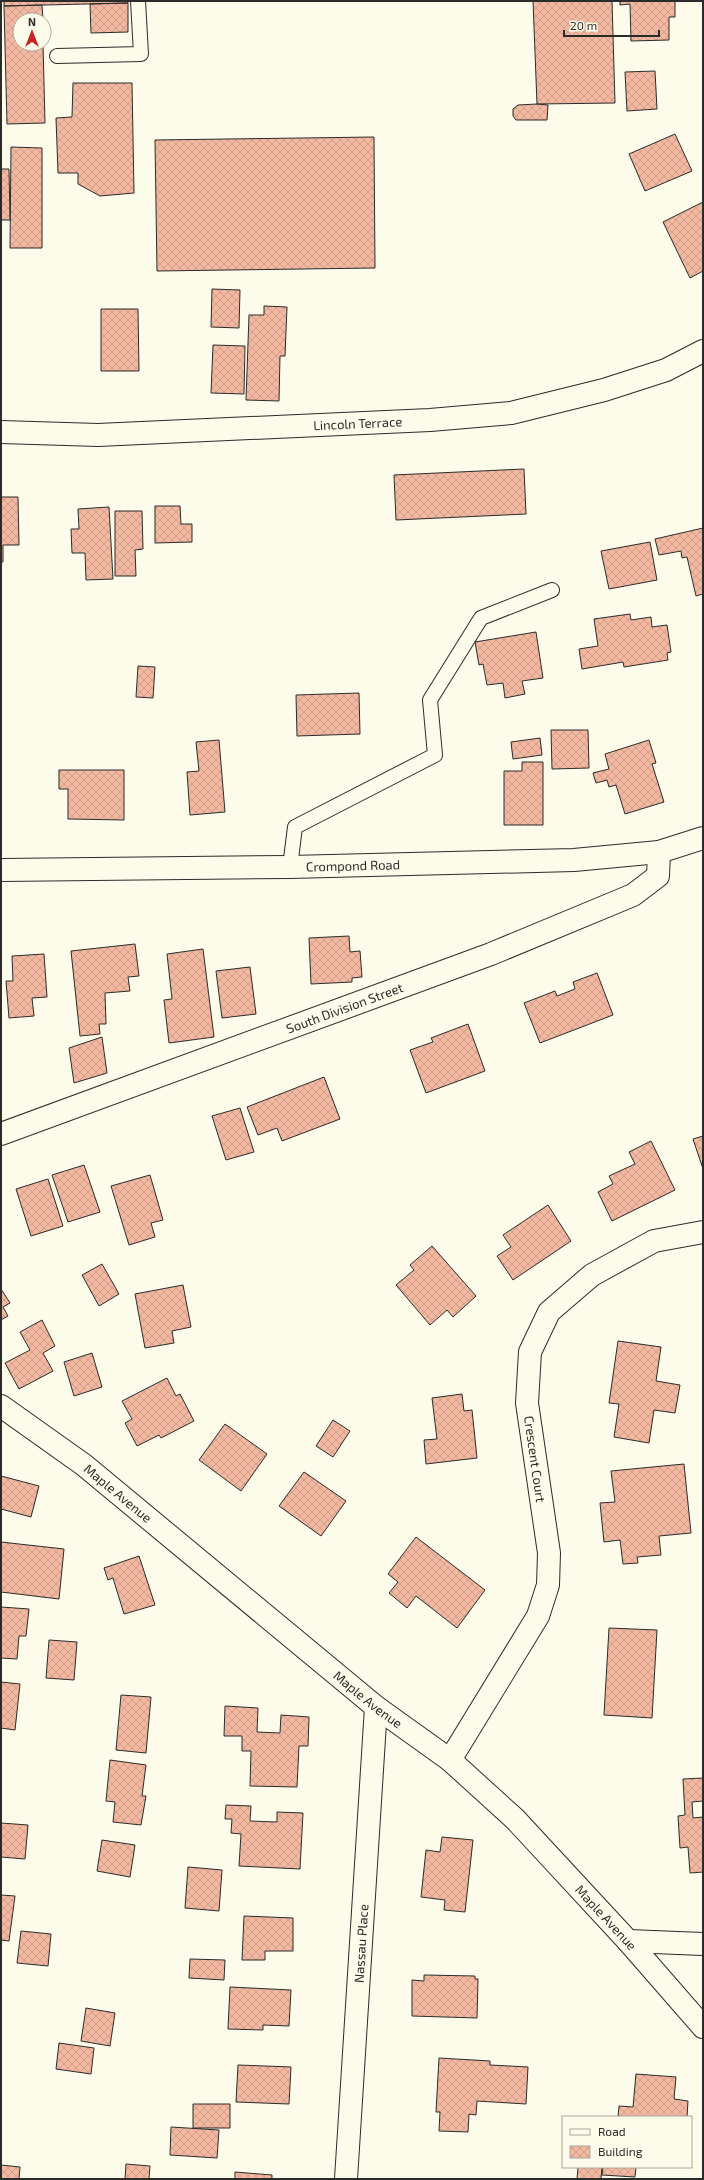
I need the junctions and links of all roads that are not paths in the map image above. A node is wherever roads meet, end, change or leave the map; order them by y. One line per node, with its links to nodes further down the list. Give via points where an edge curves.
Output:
1 (138, 1): 2 (lane, via 141,54)
2 (57, 56)
3 (703, 351): 4 (street, Lincoln Terrace, via 666,370 604,390 511,413 430,420 98,435)
4 (1, 432)
5 (552, 590): 8 (lane, via 481,618 430,700 435,755 295,827)
6 (703, 838): 7 (street, Crompond Road)
7 (659, 852): 8 (street, Crompond Road, via 574,860); 10 (street, South Division Street, via 658,876 633,895 572,922)
8 (290, 868): 9 (street, Crompond Road)
9 (1, 870)
10 (1, 1134)
11 (703, 1232): 14 (street, Crescent Court, via 654,1242 592,1275 549,1312 530,1352 527,1403 549,1553 548,1585 538,1616)
12 (1, 1406): 13 (street, Maple Avenue, via 84,1465)
13 (376, 1707): 14 (street, Maple Avenue); 18 (street, Nassau Place)
14 (450, 1760): 15 (street, Maple Avenue, via 514,1819)
15 (628, 1941): 16 (street); 17 (street, Maple Avenue)
16 (703, 1944)
17 (703, 2027)
18 (346, 2179)

